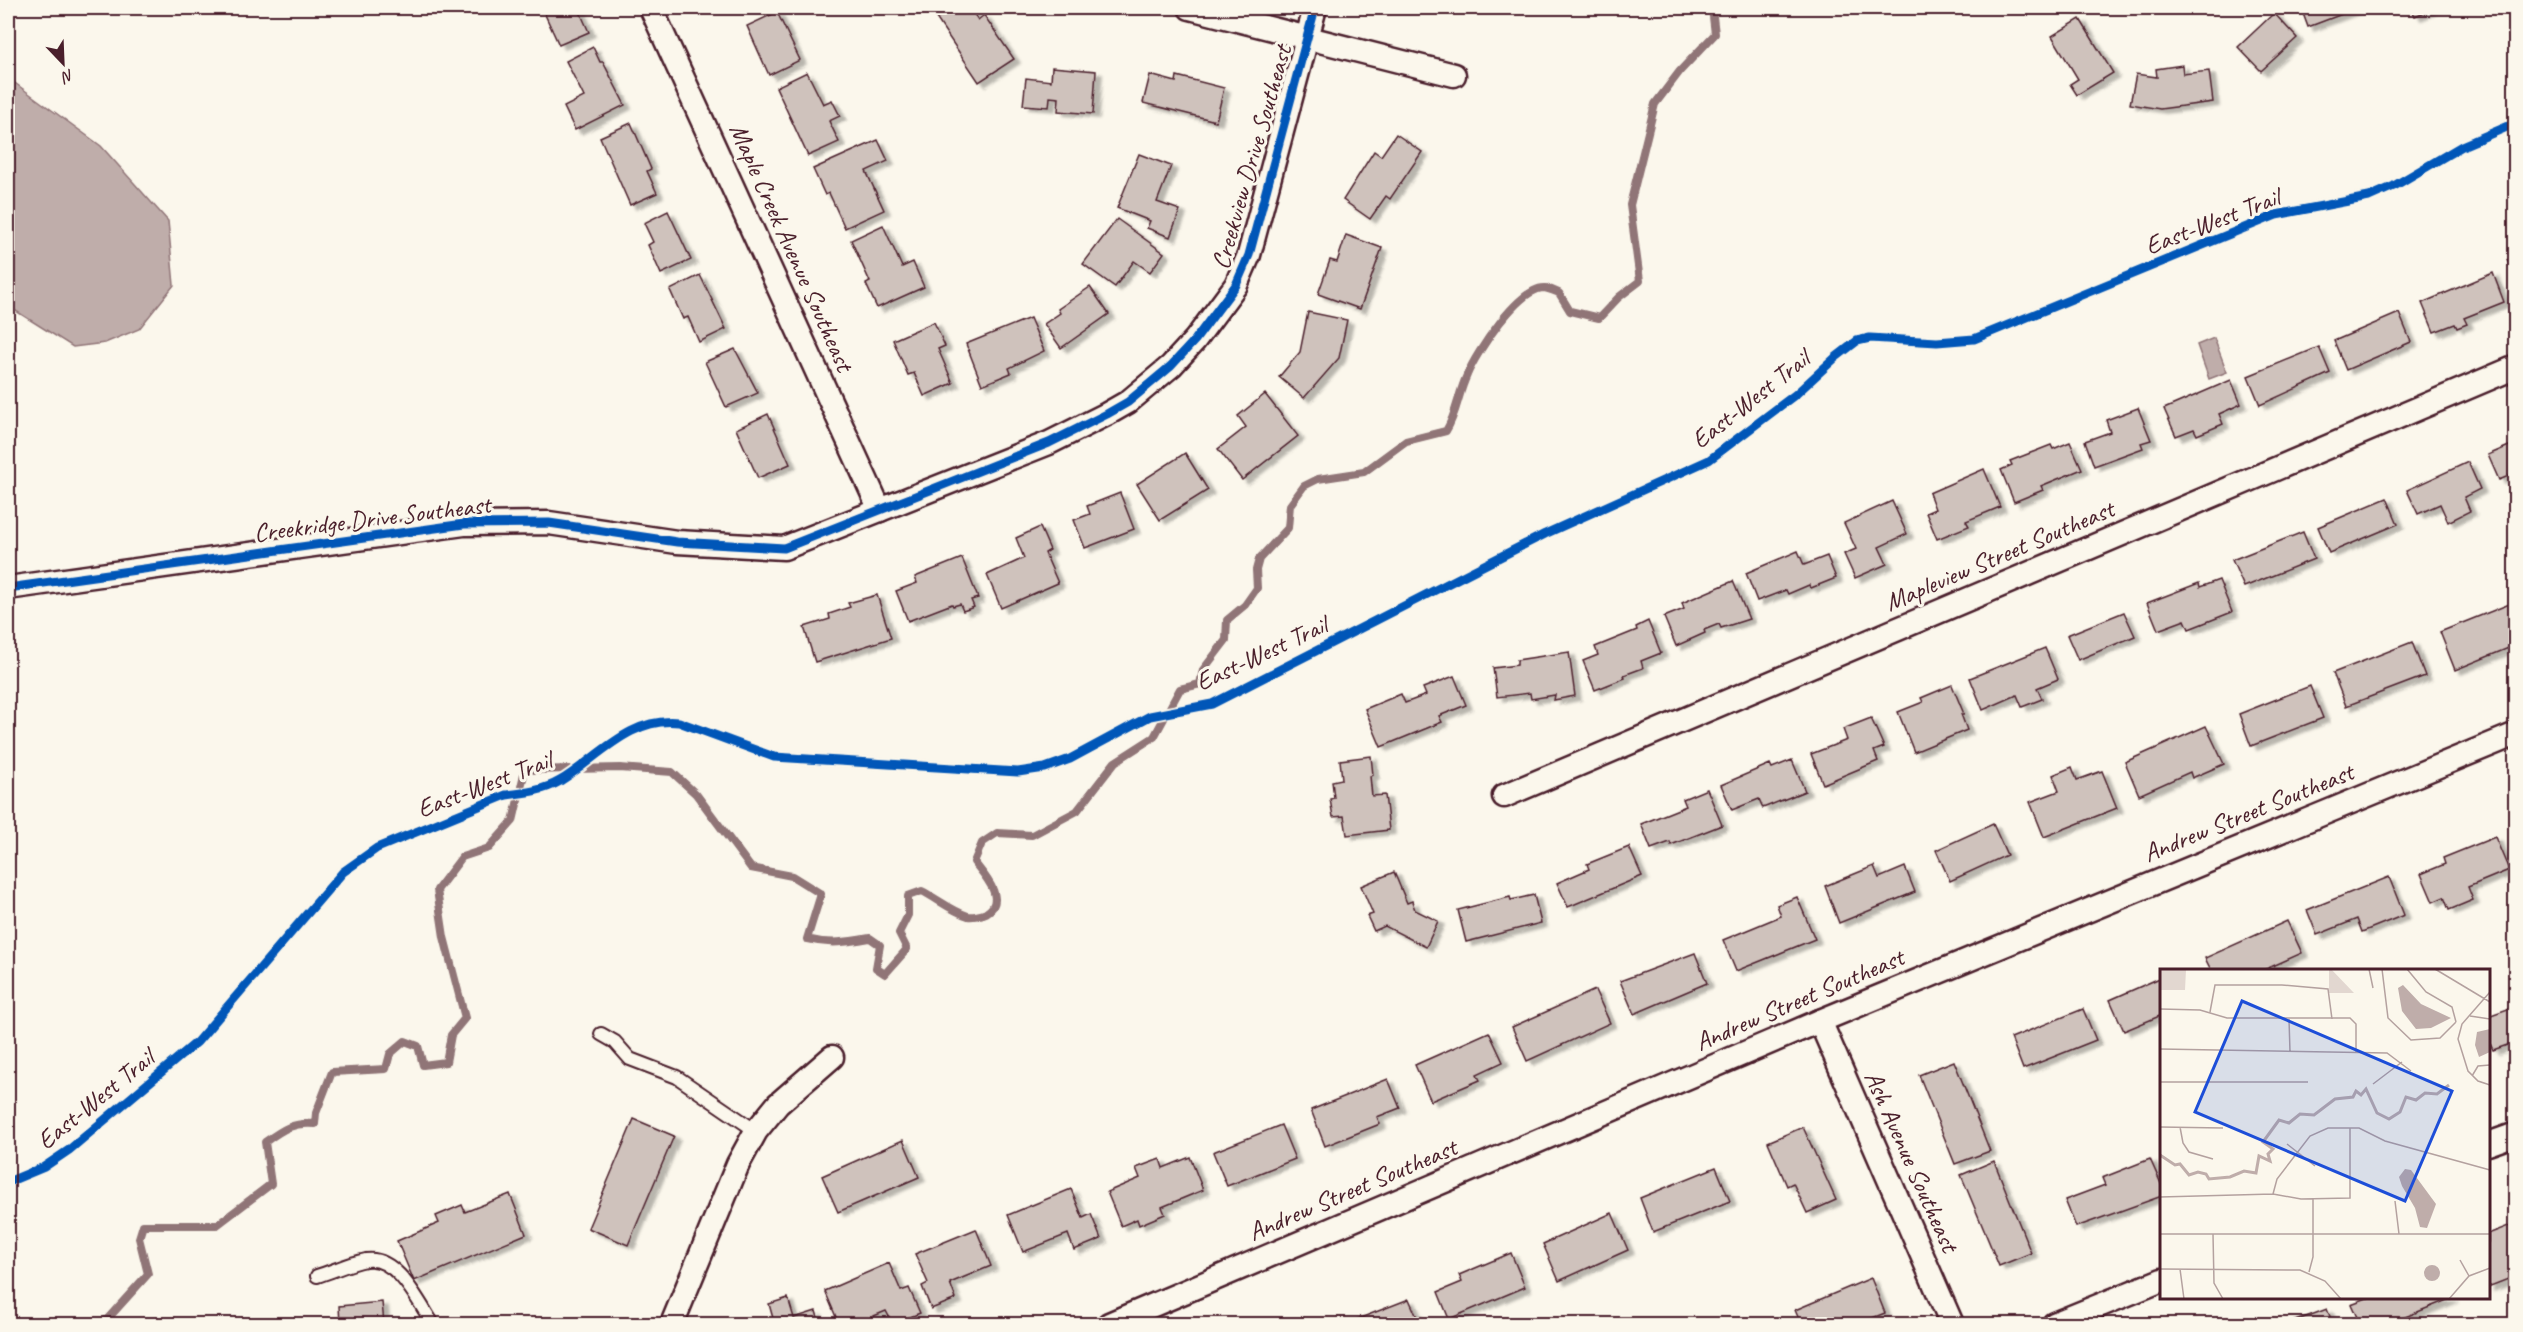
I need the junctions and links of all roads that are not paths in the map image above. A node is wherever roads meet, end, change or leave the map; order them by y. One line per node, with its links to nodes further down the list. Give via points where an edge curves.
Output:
1 (651, 8): 7 (street, Maple Creek Avenue Southeast)
2 (1190, 8): 4 (street)
3 (1315, 8): 4 (street, Creekview Drive Southeast)
4 (1307, 39): 5 (street); 7 (street, Creekview Drive Southeast, via 1249,255 1236,285 1195,340 1128,402 1107,414 1049,442)
5 (1454, 75)
6 (2516, 367): 10 (street, Mapleview Street Southeast)
7 (880, 510): 8 (street, Creekridge Drive Southeast, via 784,548 677,542 549,523 464,524)
8 (8, 588)
9 (2516, 734): 11 (street, Andrew Street Southeast)
10 (1504, 796)
11 (1820, 1020): 19 (street, Andrew Street Southeast); 23 (street, Ash Avenue Southeast)
12 (601, 1034): 14 (lane, via 615,1042 630,1059 677,1077)
13 (832, 1057): 14 (street, via 778,1104)
14 (756, 1131): 21 (street, via 738,1164)
15 (2516, 1134): 16 (street)
16 (2490, 1143)
17 (317, 1276): 20 (lane, via 368,1259 386,1263 396,1269)
18 (2160, 1281): 24 (street)
19 (1147, 1316): 22 (street, Andrew Street Southeast)
20 (434, 1324)
21 (672, 1324)
22 (1109, 1324)
23 (1952, 1324)
24 (2054, 1324)

